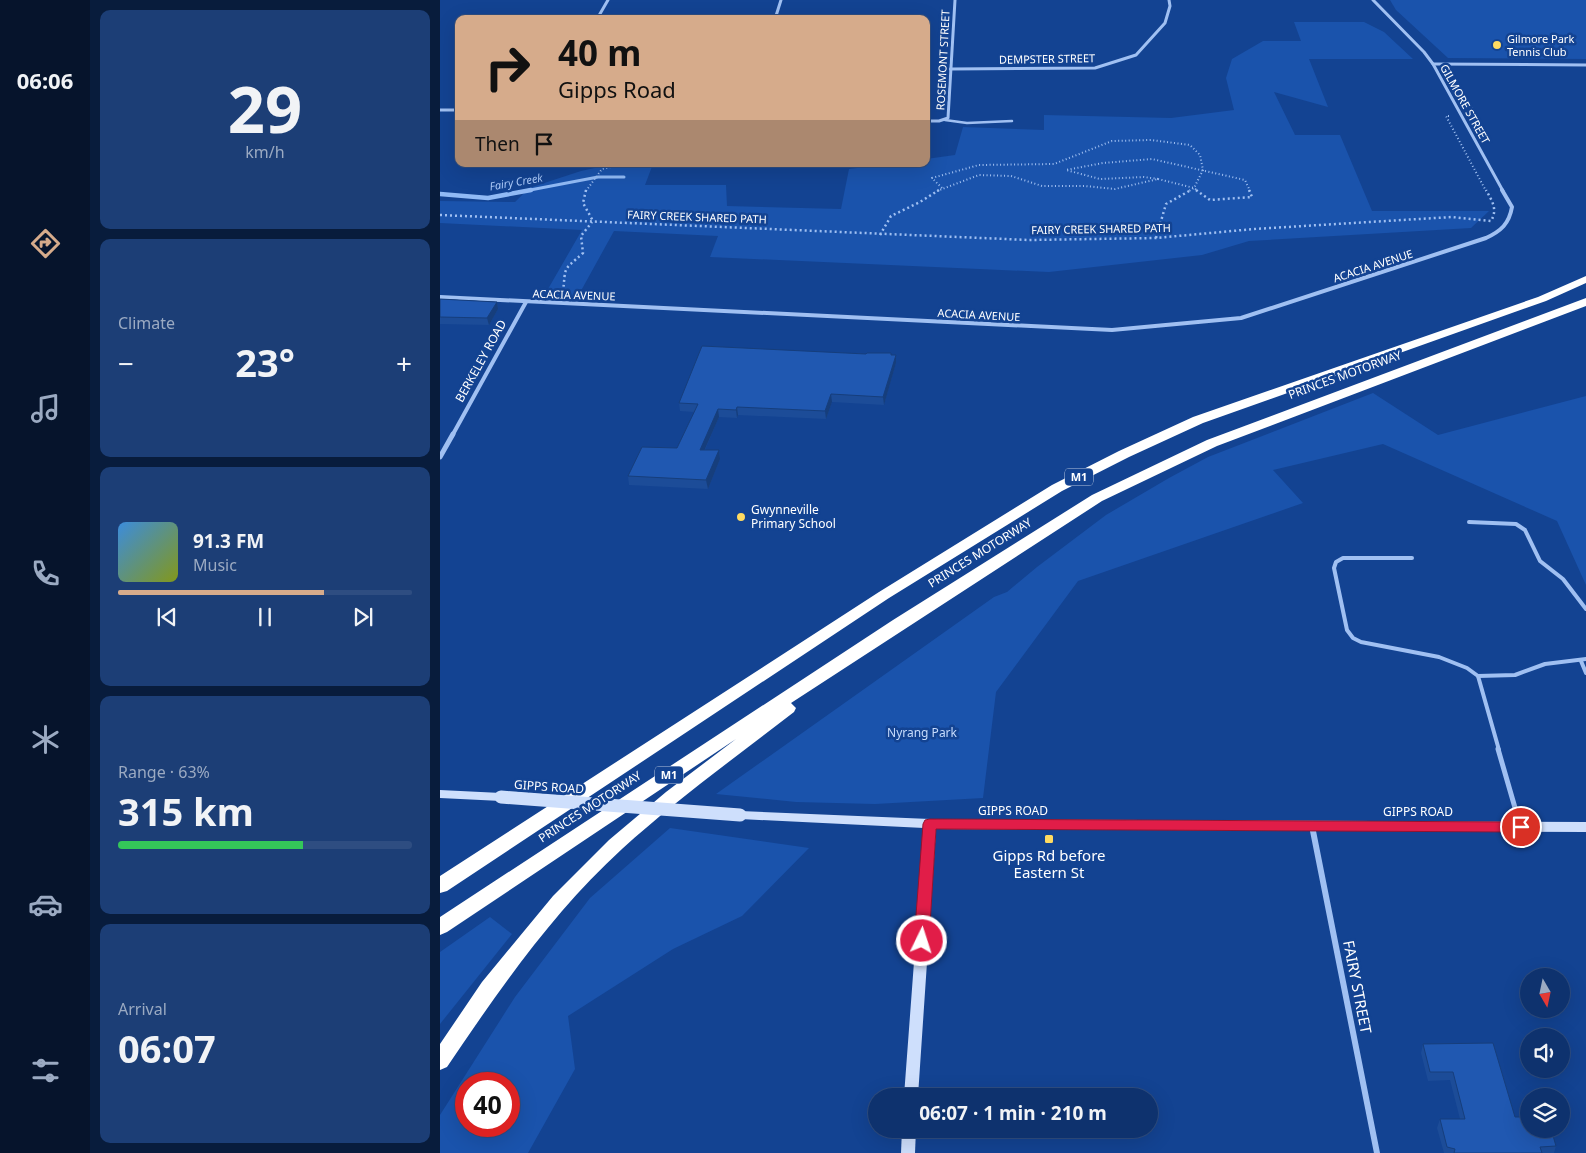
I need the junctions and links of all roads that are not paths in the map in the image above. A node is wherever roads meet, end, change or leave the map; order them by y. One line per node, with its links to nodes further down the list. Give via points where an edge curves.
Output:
1 (608, 0): 6 (street)
2 (781, 0): 7 (street)
3 (955, 0): 10 (street, ROSEMONT STREET)
4 (1169, 0): 10 (street, DEMPSTER STREET, via 1165,23 1136,55 1095,68)
5 (1373, 0): 8 (street, GILMORE STREET)
6 (599, 15)
7 (776, 15)
8 (1433, 64): 9 (street); 16 (street, GILMORE STREET, via 1512,207 1511,219)
9 (1586, 65)
10 (950, 69): 13 (street, ROSEMONT STREET, via 948,118)
11 (440, 110): 12 (street)
12 (455, 110)
13 (945, 120): 14 (street); 15 (lane, via 967,123)
14 (930, 121)
15 (1012, 121)
16 (1502, 230): 19 (street, ACACIA AVENUE, via 1241,318 1112,330)
17 (1586, 279): 35 (highway, PRINCES MOTORWAY / M1, via 1542,299 1198,420 1057,488 884,595)
18 (440, 297): 19 (street, ACACIA AVENUE)
19 (526, 302): 21 (street, BERKELEY ROAD)
20 (1586, 302): 25 (highway, PRINCES MOTORWAY / M1, via 1291,412 1150,471 1097,498)
21 (440, 457)
22 (1468, 522): 24 (lane, via 1516,524 1525,530 1540,561 1563,579)
23 (1412, 558): 29 (lane, via 1343,558 1336,562 1334,568 1347,630 1362,642 1454,661 1470,668)
24 (1586, 609)
25 (899, 624): 36 (highway, PRINCES MOTORWAY / M1); 37 (highway, via 683,788 615,845 560,901 489,988)
26 (1586, 659): 27 (lane)
27 (1581, 661): 28 (lane); 29 (lane, via 1545,664 1502,677)
28 (1586, 673)
29 (1478, 676): 33 (lane)
30 (440, 794): 31 (main road, GIPPS ROAD, bridge, via 740,815)
31 (930, 824): 32 (main road, GIPPS ROAD); 38 (main road)
32 (1312, 825): 33 (main road, GIPPS ROAD); 41 (street, FAIRY STREET)
33 (1521, 827): 34 (main road, GIPPS ROAD)
34 (1586, 827)
35 (440, 886)
36 (440, 927)
37 (440, 1061)
38 (913, 1088)
39 (909, 1138): 40 (main road)
40 (908, 1153)
41 (1377, 1153)

